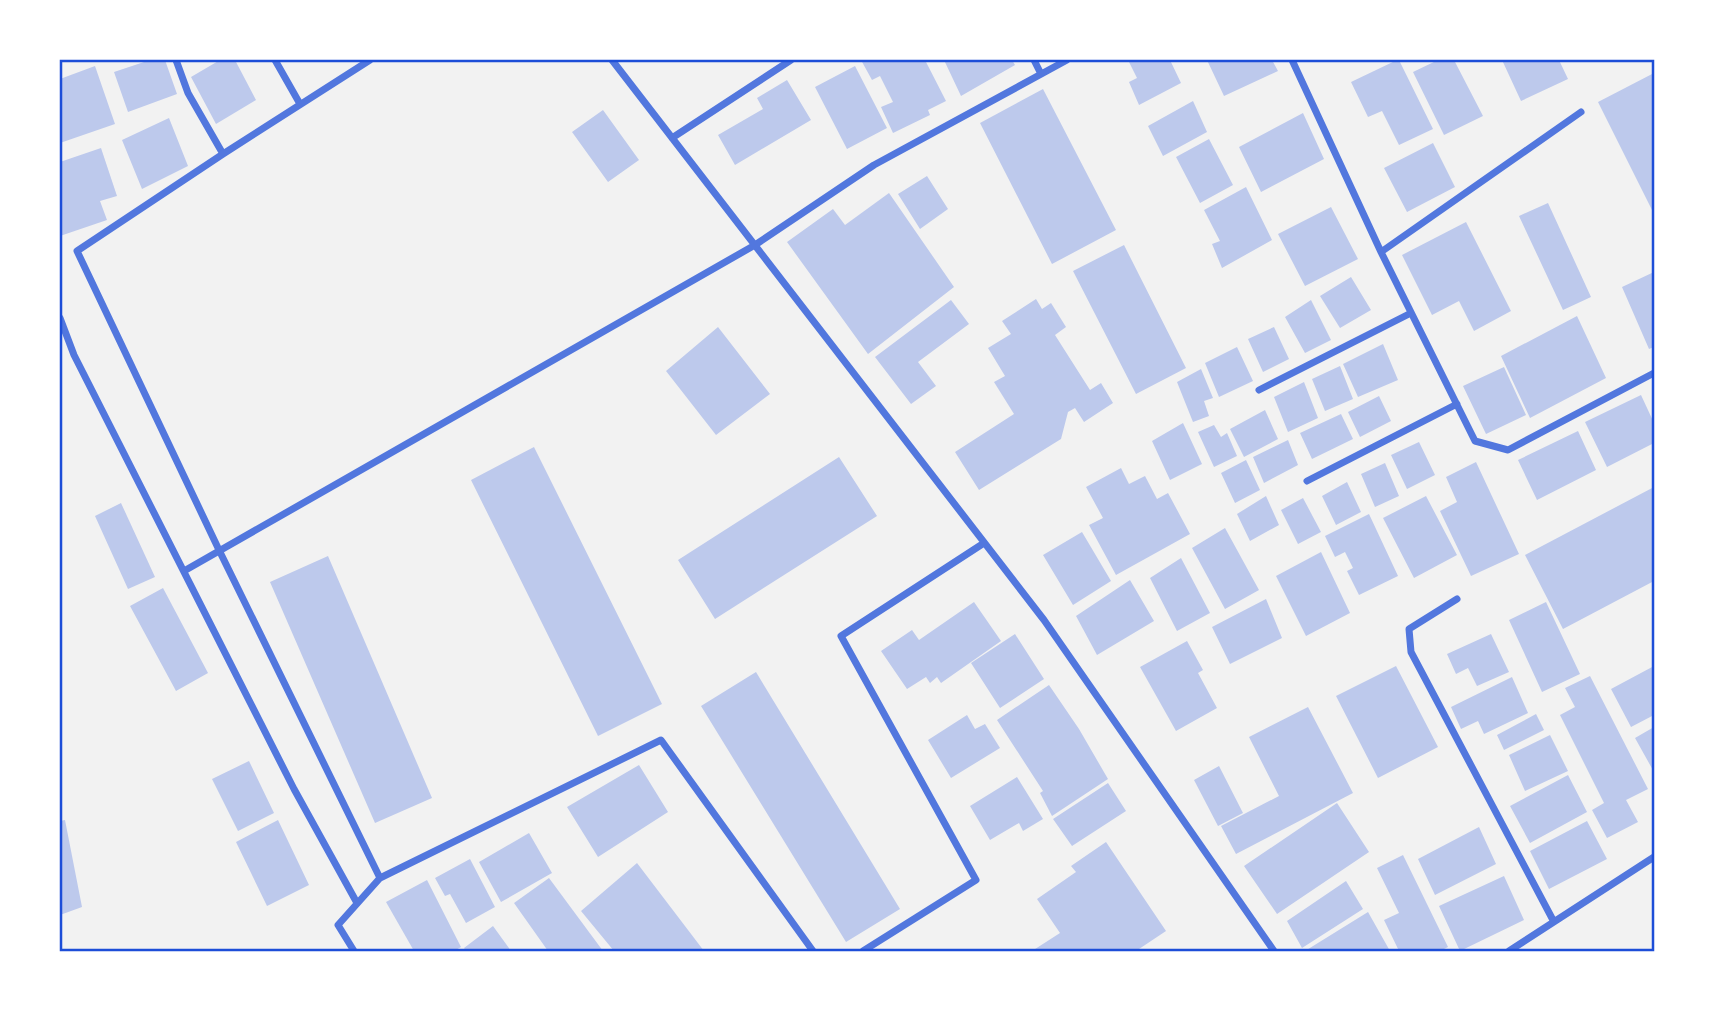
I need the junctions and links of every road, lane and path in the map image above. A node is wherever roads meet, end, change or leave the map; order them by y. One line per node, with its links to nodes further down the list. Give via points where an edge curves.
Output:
1 (176, 60): 13 (street, via 188,93)
2 (275, 60): 10 (street)
3 (370, 60): 10 (street)
4 (612, 60): 12 (street)
5 (790, 60): 12 (street)
6 (1034, 60): 9 (street)
7 (1067, 60): 9 (street)
8 (1292, 60): 15 (street)
9 (1041, 74): 14 (street, via 874,165)
10 (300, 104): 13 (street)
11 (1581, 112): 15 (street)
12 (672, 138): 14 (street)
13 (223, 154): 23 (street, via 78,251)
14 (755, 245): 22 (street); 23 (street)
15 (1381, 253): 16 (street)
16 (1411, 313): 19 (street); 20 (street)
17 (60, 318): 24 (street, via 74,355)
18 (1654, 373): 20 (street, via 1508,450 1475,441)
19 (1259, 390)
20 (1457, 404): 21 (street)
21 (1307, 481)
22 (984, 543): 32 (street, via 841,636 976,880); 33 (street, via 1044,620)
23 (219, 550): 24 (street); 27 (street)
24 (184, 570): 28 (street)
25 (1457, 599): 29 (street, via 1409,629 1411,652)
26 (1654, 857): 29 (street)
27 (380, 878): 28 (street); 31 (street, via 662,740)
28 (357, 903): 30 (street, via 338,925)
29 (1554, 922): 34 (street)
30 (354, 951)
31 (813, 951)
32 (863, 951)
33 (1274, 951)
34 (1509, 951)

